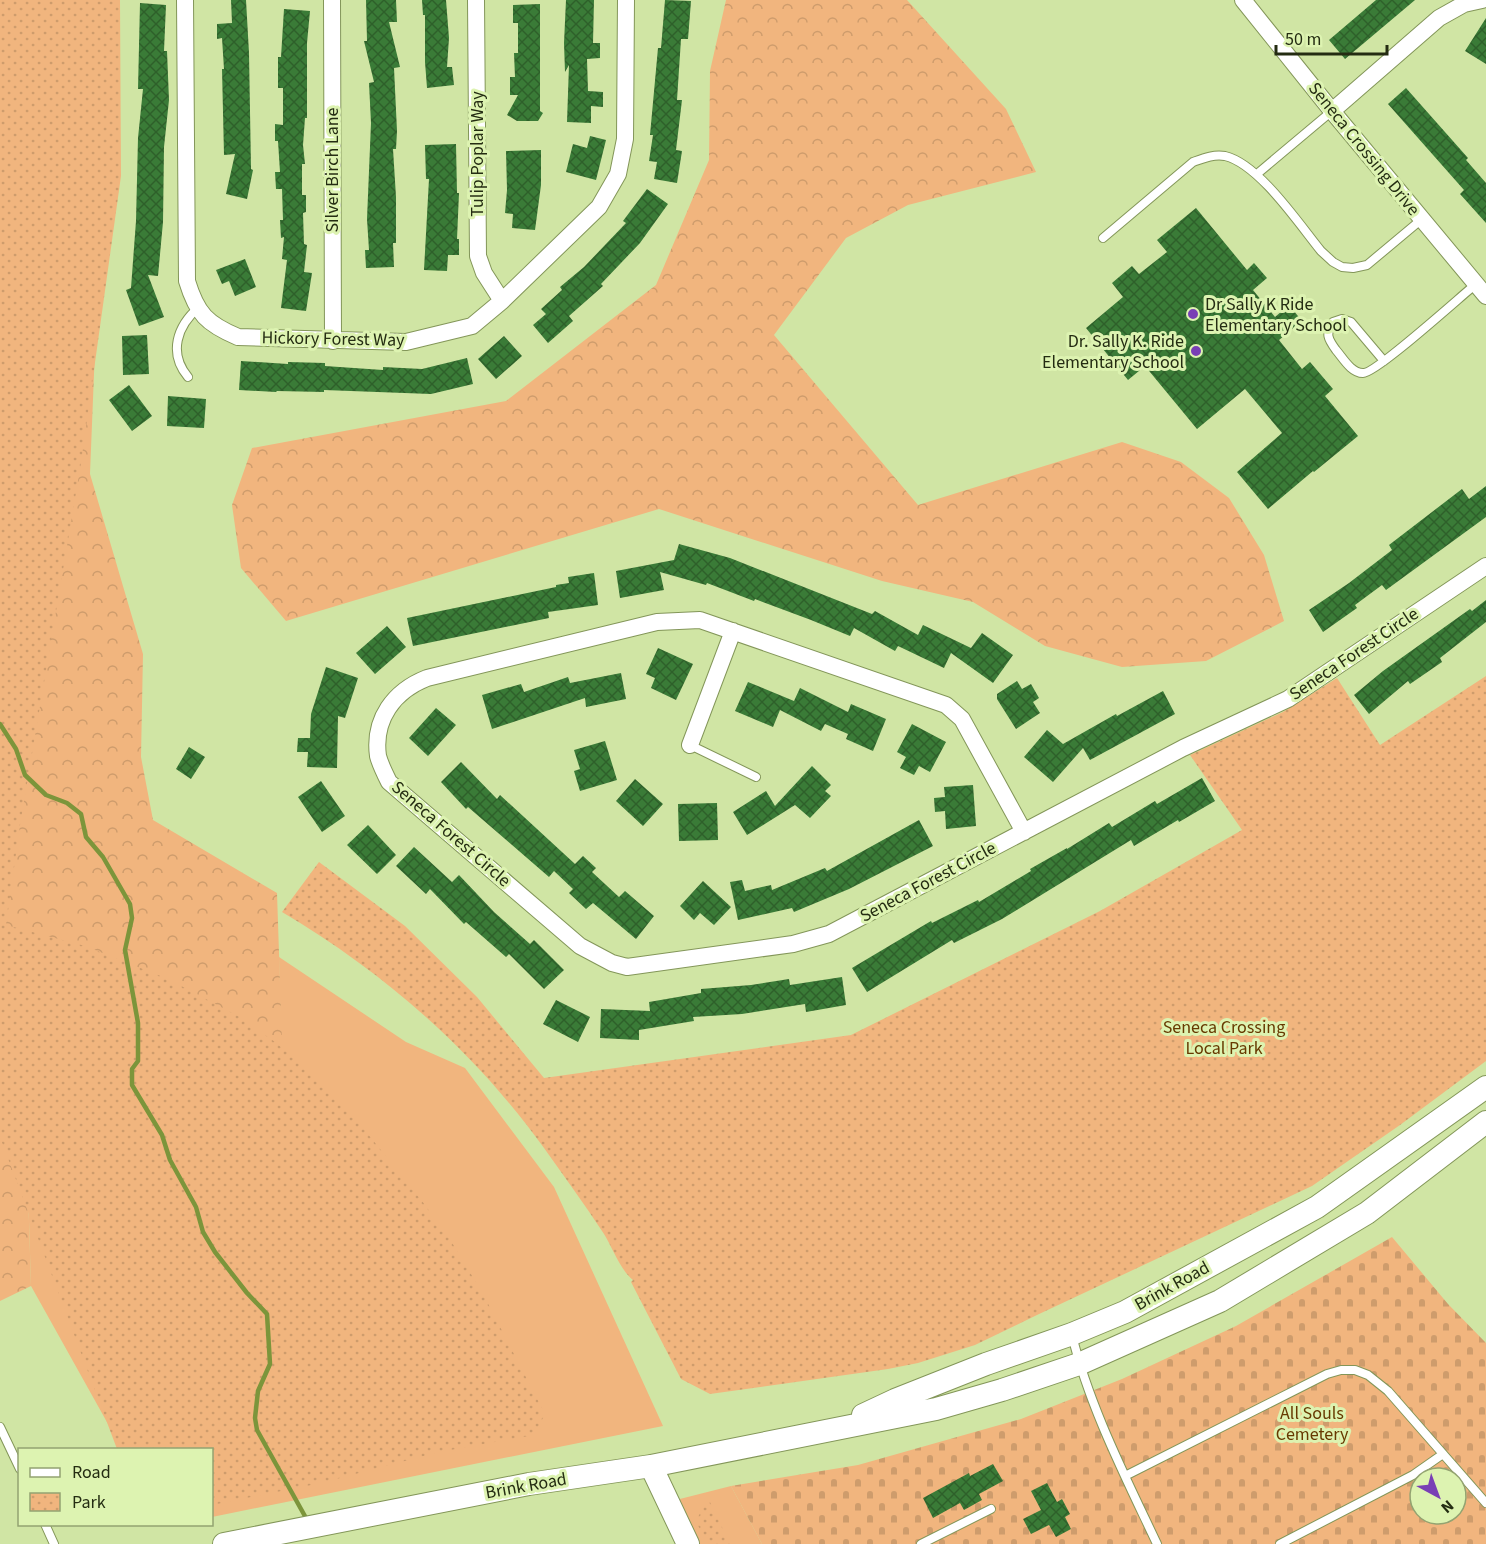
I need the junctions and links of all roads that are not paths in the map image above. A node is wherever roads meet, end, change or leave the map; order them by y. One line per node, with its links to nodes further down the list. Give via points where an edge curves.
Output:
1 (185, 0): 13 (street, Hickory Forest Way, via 188,280)
2 (332, 0): 14 (street, Silver Birch Lane)
3 (476, 0): 12 (street, Tulip Poplar Way, via 478,256)
4 (626, 0): 12 (street, Hickory Forest Way, via 625,139 618,174 599,207)
5 (1243, 0): 7 (street, Seneca Crossing Drive)
6 (1482, 0): 7 (street, via 1464,4 1439,18)
7 (1332, 111): 8 (lane); 9 (street, Seneca Crossing Drive)
8 (1257, 174): 9 (lane, via 1321,250 1342,267 1367,265); 10 (lane, via 1224,156 1193,162)
9 (1422, 219): 11 (street, Seneca Crossing Drive)
10 (1103, 238)
11 (1481, 290): 15 (lane)
12 (502, 301): 14 (street, Hickory Forest Way, via 472,326 454,332 406,342)
13 (199, 307): 14 (street, Hickory Forest Way, via 207,321 238,337); 16 (lane, via 183,324 176,344 179,363)
14 (333, 341)
15 (1384, 361): 15 (lane, via 1364,374 1356,371 1328,340 1327,331 1333,322 1351,322)
16 (188, 377)
17 (1486, 566): 21 (street, Seneca Forest Circle, via 1288,699 1183,748)
18 (733, 631): 19 (street); 21 (street, Seneca Forest Circle, via 946,705 962,719); 21 (street, Seneca Forest Circle, via 700,620 657,622 427,678 391,702 378,728 378,757 389,782 580,946 627,967 794,944 830,934)
19 (690, 745): 20 (lane)
20 (756, 777)
21 (1024, 832)
22 (1486, 1087): 24 (main road, Brink Road, via 1317,1207 1125,1312)
23 (1486, 1122): 25 (main road, Brink Road, via 1367,1213 1293,1258 1220,1301)
24 (1072, 1334): 25 (lane); 27 (main road, Brink Road, via 906,1396)
25 (1079, 1364): 27 (main road, Brink Road, via 936,1409); 31 (lane)
26 (0, 1427): 29 (lane)
27 (830, 1430): 30 (main road, Brink Road)
28 (1443, 1454): 31 (lane, via 1368,1375 1341,1370); 32 (lane); 40 (lane, via 1413,1475)
29 (18, 1465)
30 (651, 1466): 36 (main road, Brink Road, via 529,1484); 37 (main road)
31 (1125, 1476): 39 (lane)
32 (1486, 1503)
33 (991, 1509): 38 (lane)
34 (46, 1526): 35 (lane)
35 (54, 1544)
36 (224, 1544)
37 (688, 1544)
38 (921, 1544)
39 (1157, 1544)
40 (1281, 1544)

